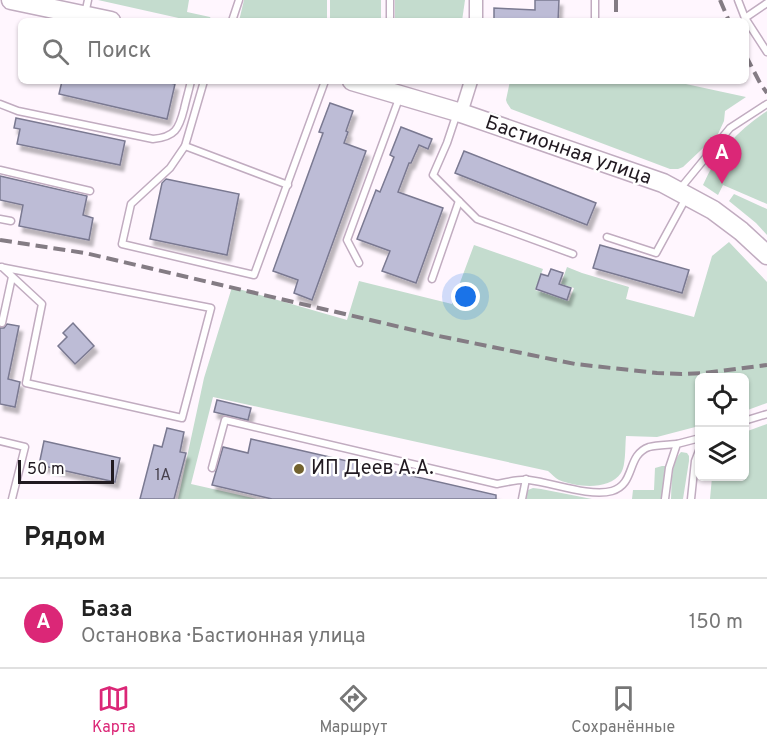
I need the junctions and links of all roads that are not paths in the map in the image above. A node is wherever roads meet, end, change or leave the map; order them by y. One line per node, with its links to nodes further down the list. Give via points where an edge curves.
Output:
1 (11, 0): 8 (main road)
2 (239, 0): 10 (lane)
3 (390, 0): 11 (lane)
4 (476, 0): 12 (street)
5 (595, 0): 13 (lane)
6 (738, 0): 14 (lane)
7 (767, 3): 14 (lane)
8 (86, 7): 9 (main road)
9 (106, 18)
10 (233, 18)
11 (390, 18)
12 (476, 18)
13 (595, 18)
14 (745, 18)
15 (749, 24): 16 (lane)
16 (767, 52)
17 (190, 84): 23 (lane, via 176,131 153,139)
18 (203, 84): 26 (lane)
19 (324, 84): 28 (lane)
20 (366, 84): 22 (main road, Бастионная улица)
21 (470, 84): 25 (street)
22 (393, 90): 25 (main road, Бастионная улица); 37 (lane, via 347,240)
23 (0, 104)
24 (767, 104): 30 (lane, via 730,128)
25 (459, 113): 30 (main road, Бастионная улица); 31 (lane, via 434,175)
26 (185, 146): 28 (lane); 28 (lane, via 170,168 131,204 122,244 254,275)
27 (0, 170): 29 (lane)
28 (288, 185)
29 (90, 191)
30 (683, 193): 34 (lane, via 656,253); 36 (main road, Бастионная улица, via 713,210)
31 (459, 201): 35 (lane, via 477,219); 40 (lane)
32 (0, 219): 33 (lane)
33 (11, 221)
34 (607, 237)
35 (573, 254)
36 (767, 255)
37 (358, 264)
38 (1, 267): 39 (lane); 39 (lane, via 211,308 182,418 26,383 42,304)
39 (12, 277): 41 (lane)
40 (432, 279)
41 (2, 322)
42 (767, 414): 43 (lane)
43 (749, 420)
44 (695, 439): 46 (lane)
45 (0, 441): 50 (lane, via 25,447)
46 (677, 444): 49 (lane, via 642,451 627,481 613,490 591,492); 52 (lane)
47 (695, 460): 53 (lane)
48 (212, 468): 49 (lane, via 225,420 497,484)
49 (526, 479): 51 (lane)
50 (12, 499)
51 (522, 499)
52 (665, 499)
53 (691, 499)

